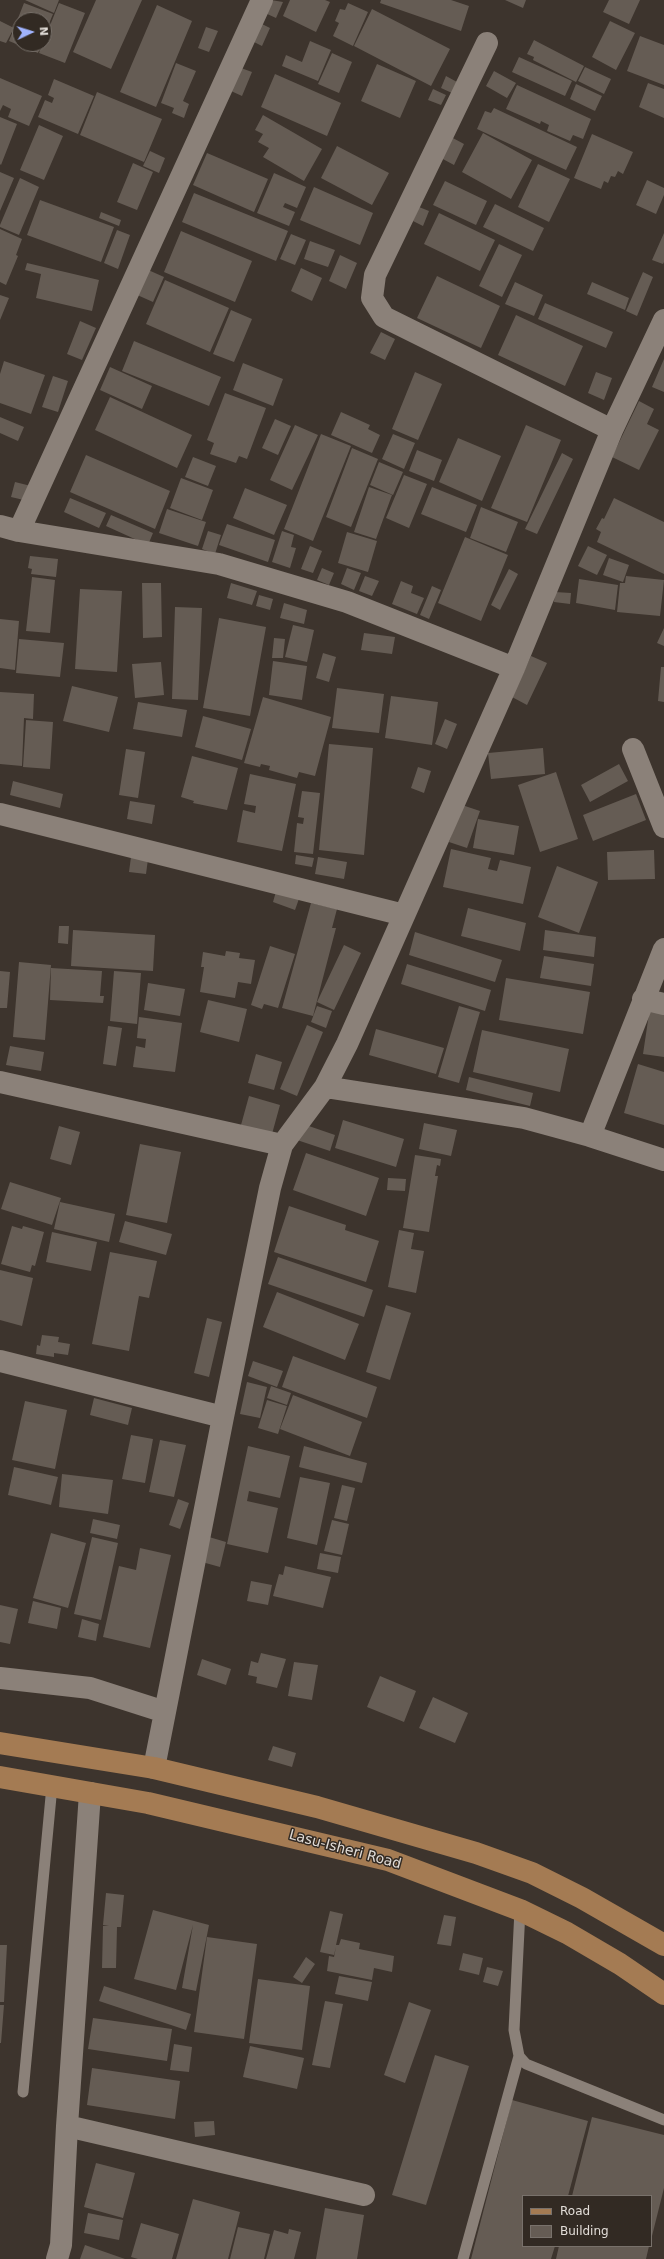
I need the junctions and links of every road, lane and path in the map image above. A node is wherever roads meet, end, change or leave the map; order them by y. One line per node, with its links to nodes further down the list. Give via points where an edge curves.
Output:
1 (258, 1): 5 (street)
2 (487, 43): 4 (street, via 375,275 372,298 384,317)
3 (664, 320): 4 (street)
4 (612, 430): 6 (street)
5 (10, 528): 6 (street, via 219,564 347,602)
6 (514, 668): 10 (street)
7 (633, 749): 9 (street)
8 (0, 814): 10 (street)
9 (664, 827)
10 (404, 915): 15 (street)
11 (664, 949): 12 (street)
12 (642, 999): 13 (street); 16 (street)
13 (664, 1004)
14 (0, 1082): 17 (street)
15 (325, 1087): 16 (street, via 524,1118); 17 (street)
16 (590, 1136): 18 (street)
17 (282, 1144): 20 (street, via 270,1188)
18 (664, 1160)
19 (0, 1361): 20 (street)
20 (223, 1417): 22 (street)
21 (0, 1678): 22 (street, via 90,1688)
22 (165, 1712): 24 (street)
23 (0, 1743): 24 (main road)
24 (154, 1768): 29 (main road, via 324,1809 476,1853 532,1873)
25 (0, 1777): 26 (main road, Lasu-Isheri Road)
26 (52, 1786): 27 (main road, Lasu-Isheri Road); 32 (lane)
27 (90, 1793): 28 (main road, Lasu-Isheri Road, via 148,1803 388,1860); 34 (street)
28 (520, 1910): 30 (main road, Lasu-Isheri Road, via 600,1953); 31 (lane, via 514,2030)
29 (664, 1945)
30 (664, 1994)
31 (519, 2056): 33 (lane, via 526,2064); 37 (lane)
32 (23, 2092)
33 (664, 2120)
34 (67, 2126): 35 (street); 36 (street, via 61,2245)
35 (364, 2195)
36 (57, 2259)
37 (463, 2259)

